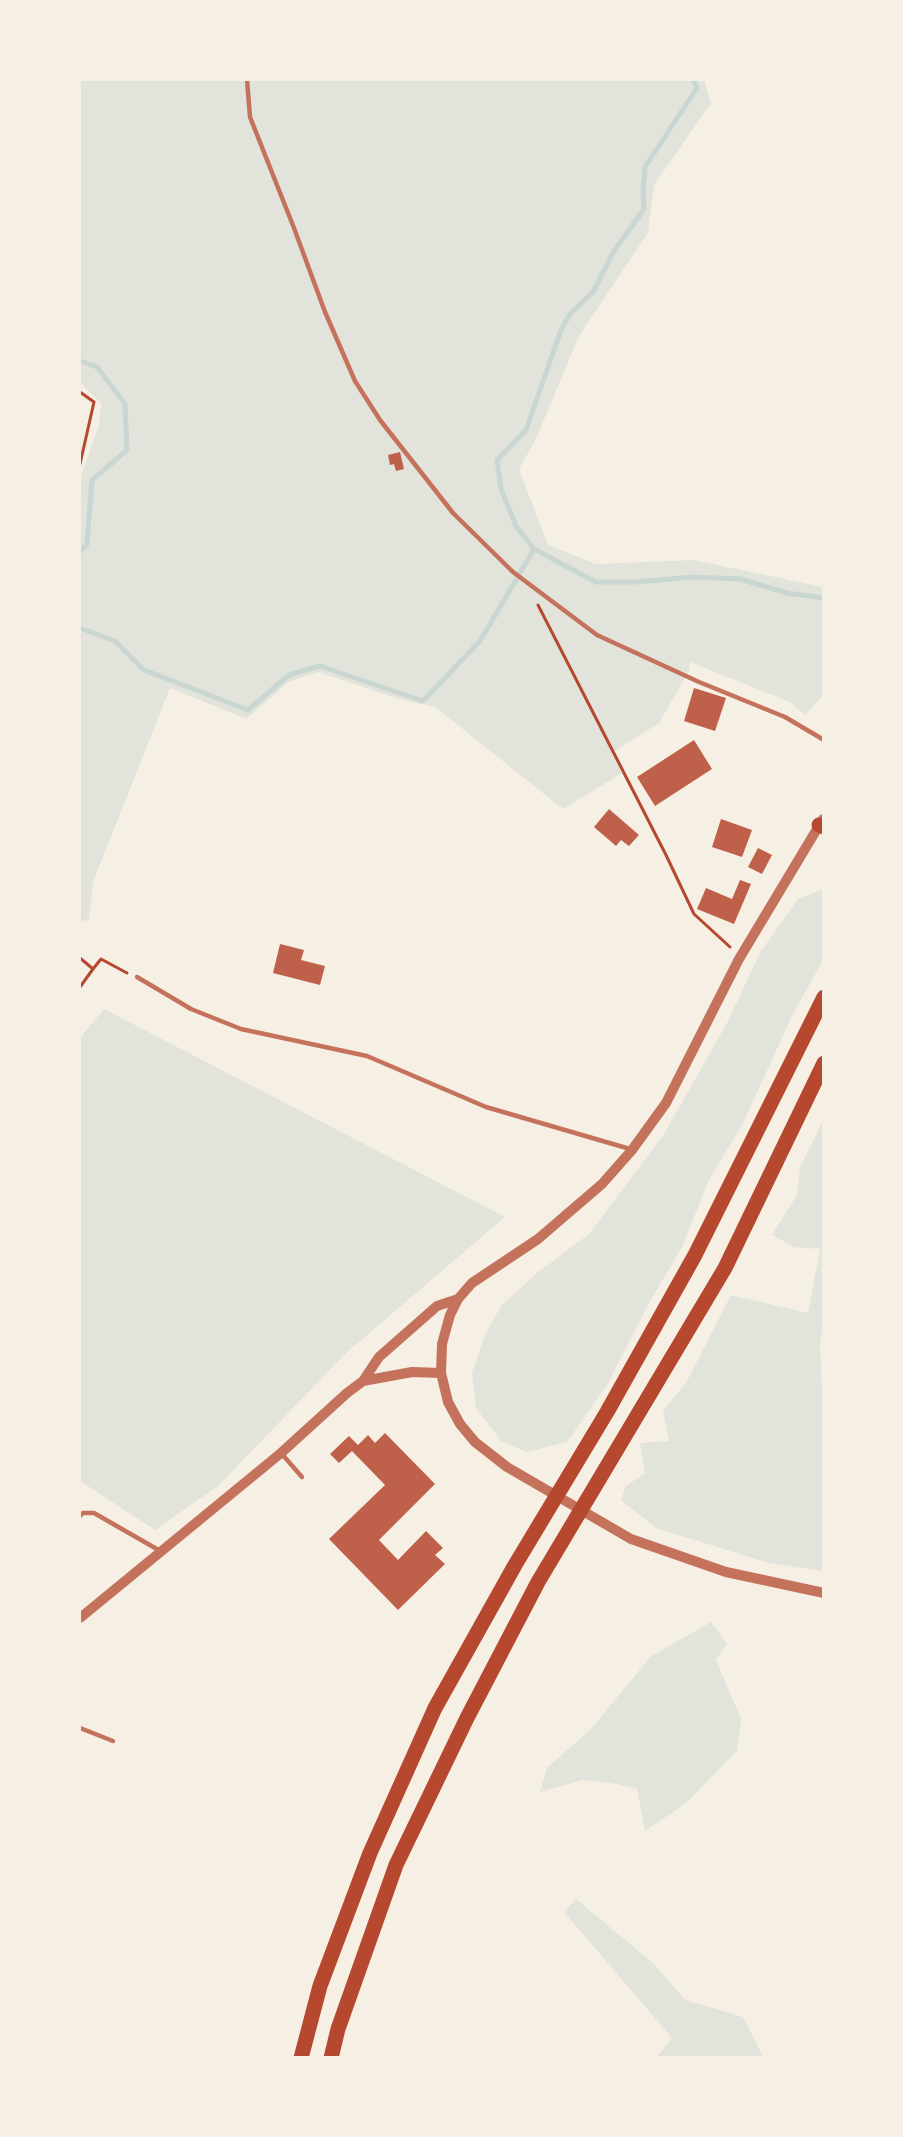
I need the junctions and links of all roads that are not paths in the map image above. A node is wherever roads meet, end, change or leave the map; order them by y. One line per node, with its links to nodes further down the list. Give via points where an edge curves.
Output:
1 (247, 80): 2 (lane, via 250,117 355,381 453,513 525,581 597,635 785,717)
2 (824, 740)
3 (822, 824): 7 (street, via 740,956 666,1103)
4 (137, 977): 7 (lane, via 191,1009 241,1029 367,1056 486,1107)
5 (824, 997): 19 (main road, via 690,1265 435,1707 370,1853 320,1986)
6 (824, 1063): 20 (main road, via 725,1268 538,1582 466,1718 396,1865)
7 (632, 1150): 8 (street, via 602,1184 538,1239 479,1277)
8 (458, 1299): 9 (street, via 442,1344); 10 (street, via 437,1306 379,1357)
9 (441, 1372): 10 (street, via 412,1372); 15 (street, via 448,1401 475,1442 507,1467 631,1539 726,1572)
10 (363, 1381): 11 (street)
11 (282, 1453): 12 (lane); 14 (street)
12 (302, 1477)
13 (80, 1516): 14 (lane, via 94,1513)
14 (162, 1552): 16 (street)
15 (824, 1593)
16 (80, 1618)
17 (80, 1728): 18 (lane)
18 (113, 1741)
19 (301, 2058)
20 (331, 2058)

